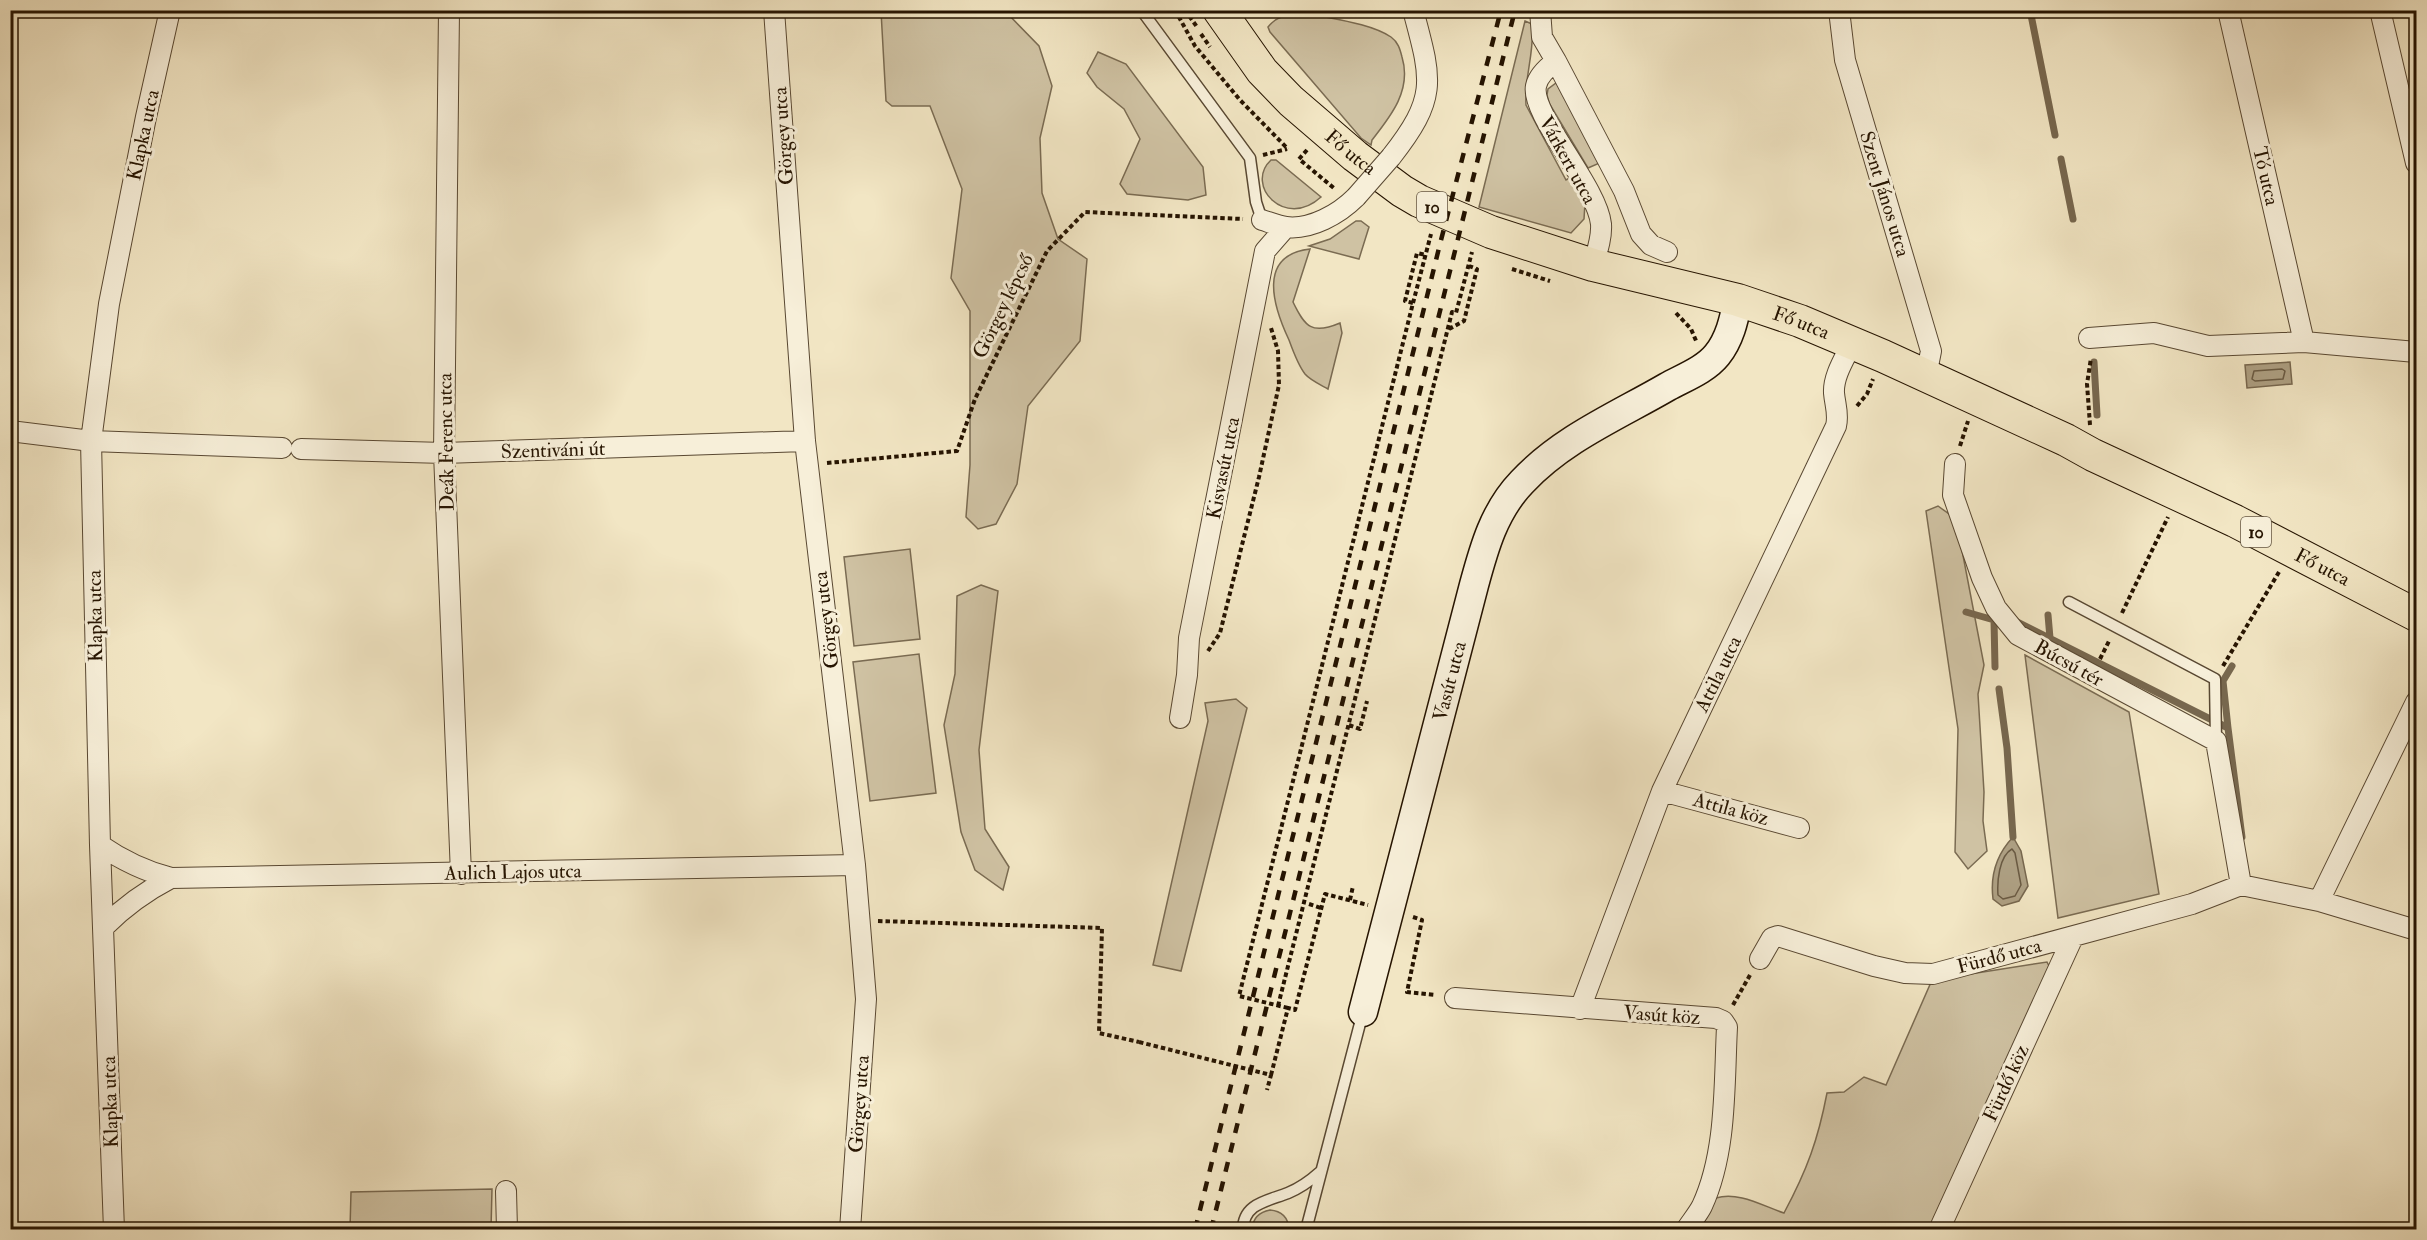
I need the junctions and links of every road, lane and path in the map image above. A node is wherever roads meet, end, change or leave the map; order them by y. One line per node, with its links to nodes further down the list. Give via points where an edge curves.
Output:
1 (170, 10): 42 (street, Klapka utca, via 109,304)
2 (449, 10): 44 (street, Deák Ferenc utca)
3 (774, 10): 43 (street, Görgey utca)
4 (1145, 10): 16 (lane)
5 (1175, 10): 13 (path)
6 (1413, 10): 18 (street, bridge, via 1428,75 1426,97 1418,118 1391,157)
7 (1540, 10): 14 (street, Várkert utca, via 1542,37)
8 (1839, 10): 38 (street, Szent János utca, via 1845,60 1931,351)
9 (2228, 10): 32 (street, Tó utca)
10 (2380, 10): 17 (street)
11 (1225, 12): 25 (main road, Fő utca / 10, via 1262,71 1291,101 1402,191 1491,232)
12 (1205, 40): 13 (path)
13 (1195, 46): 16 (path, via 1288,149)
14 (1556, 61): 23 (street, Várkert utca, via 1624,191 1641,234 1651,245); 25 (street, Várkert utca, via 1546,69 1536,87 1538,106 1592,197 1601,224)
15 (1307, 150): 18 (path, via 1299,159)
16 (1250, 158): 19 (lane)
17 (2416, 164)
18 (1354, 200): 20 (street, via 1319,221)
19 (1262, 220): 20 (street); 47 (path, Görgey lépcső, via 1085,212 1047,251 975,399 957,451)
20 (1286, 227): 28 (street, Kisvasút utca, via 1265,251)
21 (1431, 234): 24 (path)
22 (1472, 252): 26 (path)
23 (1667, 252)
24 (1426, 255): 29 (path); 29 (path, via 1417,253 1405,300)
25 (1593, 265): 27 (main road, Fő utca / 10)
26 (1469, 266): 31 (path); 31 (path, via 1477,269 1464,321)
27 (1738, 300): 33 (main road, Fő utca / 10); 37 (street, Vasút utca, via 1726,341)
28 (1256, 302): 54 (street, Kisvasút utca, via 1189,638); 54 (path, via 1271,327 1278,351 1279,385 1220,633)
29 (1413, 303): 80 (path, via 1239,996)
30 (1666, 308): 37 (path, via 1684,320)
31 (1448, 330): 59 (path)
32 (2304, 342): 34 (street, via 2208,346 2154,333); 35 (street)
33 (1852, 343): 36 (main road, Fő utca / 10); 40 (street, Attila utca, via 1834,391)
34 (2092, 347): 45 (path, via 2087,384)
35 (2416, 350)
36 (1883, 356): 38 (main road, Fő utca / 10); 40 (path, via 1867,394 1854,409)
37 (1707, 364): 73 (street, Vasút utca, via 1547,457 1501,510 1482,557)
38 (1926, 376): 39 (main road, Fő utca / 10)
39 (1975, 398): 45 (main road, Fő utca / 10); 46 (path)
40 (1838, 417): 61 (street, Attila utca)
41 (10, 432): 42 (street, Szentiváni út)
42 (91, 441): 44 (street, Szentiváni út); 63 (street, Klapka utca)
43 (805, 441): 44 (street, Szentiváni út); 47 (street, Görgey utca)
44 (444, 453): 65 (street, Deák Ferenc utca)
45 (2093, 455): 48 (main road, Fő utca / 10)
46 (1955, 464): 60 (street, Búcsú tér, via 1953,495 1982,578 1996,608 2018,635)
47 (808, 465): 64 (street, Görgey utca)
48 (2179, 494): 49 (main road, Fő utca / 10); 52 (path)
49 (2300, 556): 51 (main road, Fő utca / 10); 55 (path, via 2279,571)
50 (2069, 602): 52 (lane)
51 (2416, 615)
52 (2115, 628): 53 (path); 55 (lane)
53 (2103, 653)
54 (1187, 675): 58 (street, Kisvasút utca)
55 (2215, 679): 60 (lane)
56 (1367, 701): 59 (path, via 1360,729)
57 (2416, 702): 70 (street)
58 (1180, 718)
59 (1349, 725): 80 (path)
60 (2216, 737): 67 (street)
61 (1662, 791): 62 (street, Attila köz); 82 (street, Attila utca)
62 (1799, 828)
63 (100, 845): 66 (street, Aulich Lajos utca, via 144,871); 75 (street, Klapka utca)
64 (855, 865): 65 (street, Aulich Lajos utca); 91 (street, Görgey utca, via 866,999)
65 (461, 874): 66 (street, Aulich Lajos utca)
66 (171, 878): 75 (street, via 123,908)
67 (2241, 885): 70 (street); 77 (street, Fürdő utca, via 2192,904)
68 (1353, 886): 69 (path)
69 (1350, 900): 72 (path, via 1325,894); 73 (path)
70 (2319, 902): 76 (street)
71 (1309, 904): 72 (path)
72 (1321, 908): 81 (path, via 1295,1010)
73 (1389, 911): 79 (path, via 1422,920 1407,992); 83 (street, Vasút utca)
74 (886, 922): 85 (path, bridge, via 1102,928 1098,1033)
75 (105, 926): 89 (street, Klapka utca)
76 (2416, 930)
77 (2073, 937): 78 (street, Fürdő utca, via 1933,974 1874,966 1778,936 1772,938); 95 (street, Fürdő köz)
78 (1760, 959): 84 (path)
79 (1455, 998): 82 (street, Vasút köz)
80 (1278, 1006): 81 (path)
81 (1288, 1008): 85 (path)
82 (1580, 1009): 84 (street, Vasút köz)
83 (1363, 1012): 87 (lane, Vasút utca)
84 (1723, 1021): 94 (street, Vasút köz, via 1727,1027 1726,1048 1716,1160 1702,1207)
85 (1270, 1075): 86 (path, bridge)
86 (1267, 1089)
87 (1321, 1172): 92 (lane, via 1297,1189 1257,1204 1247,1212); 93 (lane, Vasút utca)
88 (506, 1191): 90 (street)
89 (114, 1230)
90 (507, 1230)
91 (850, 1230)
92 (1243, 1230)
93 (1306, 1230)
94 (1686, 1230)
95 (1939, 1230)

